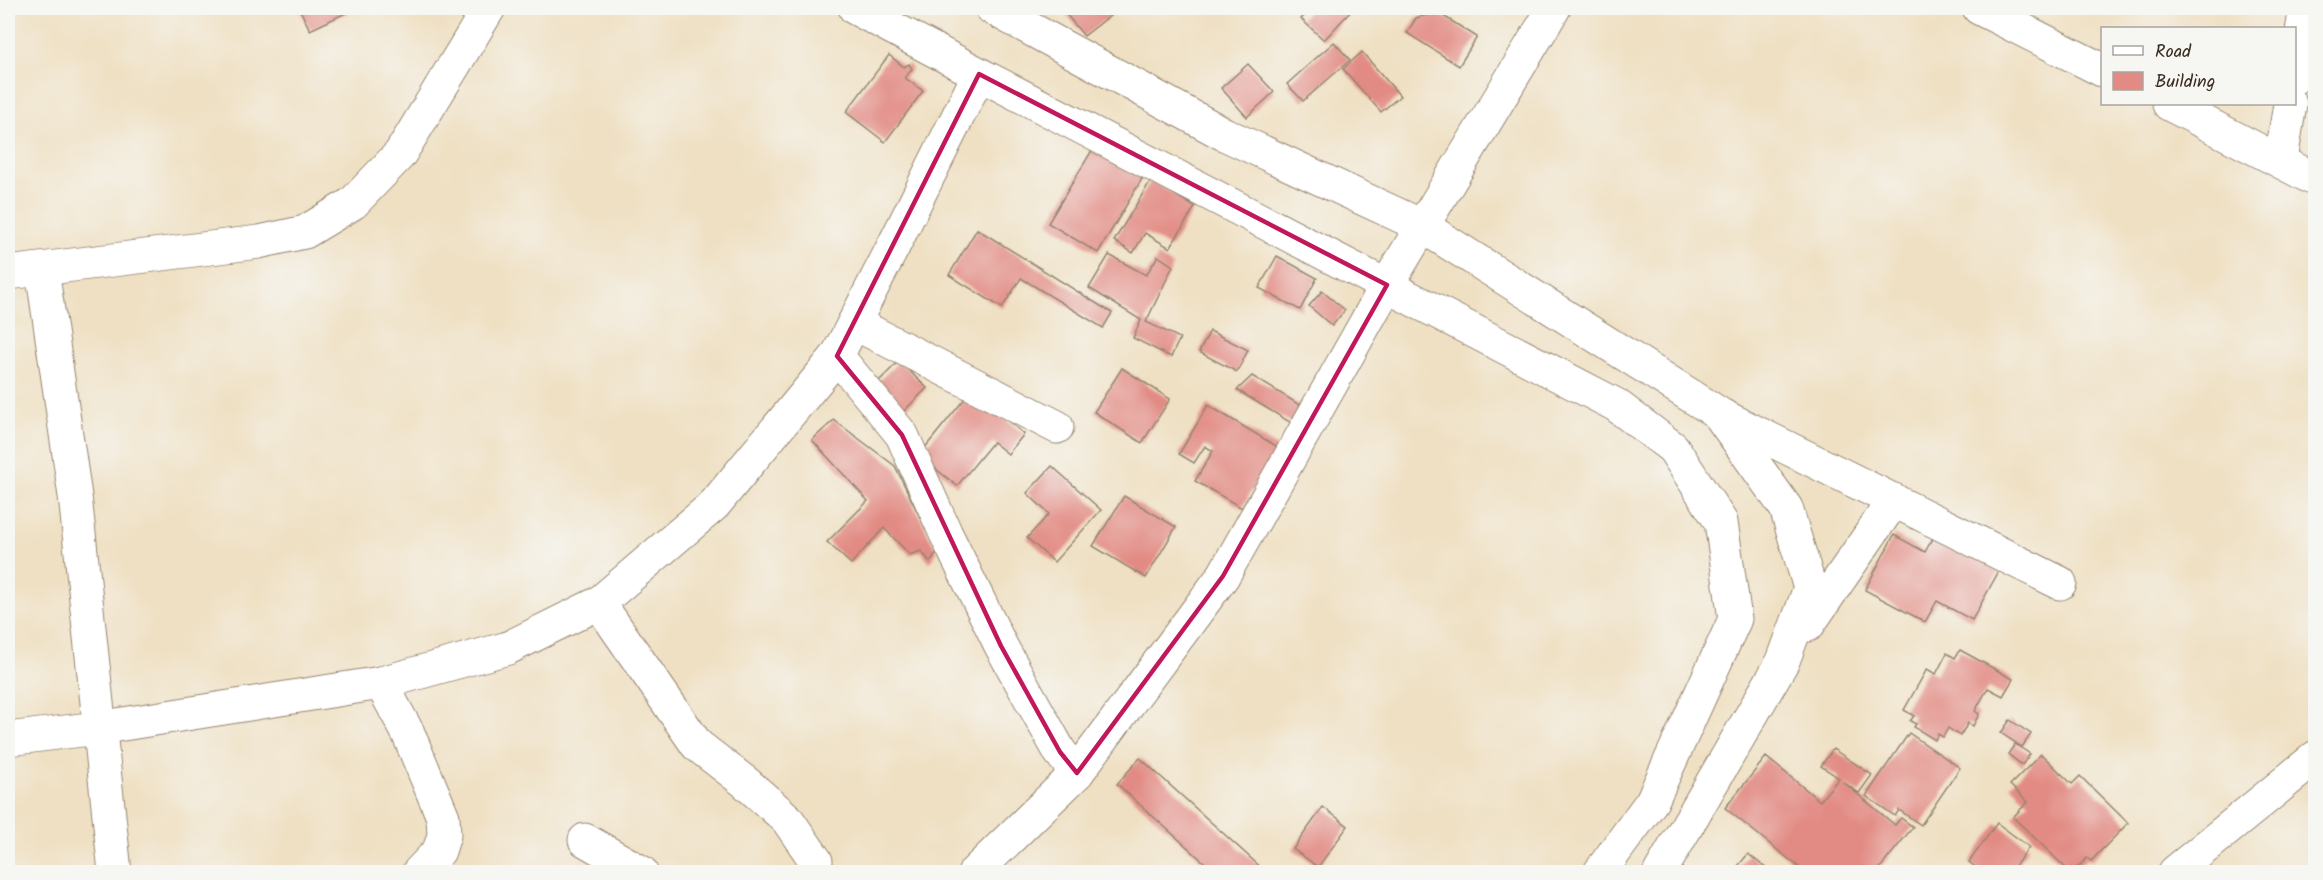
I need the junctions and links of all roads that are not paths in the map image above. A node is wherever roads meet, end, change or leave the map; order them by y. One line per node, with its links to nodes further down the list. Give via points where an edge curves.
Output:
1 (489, 8): 15 (street, via 400,154 353,203 305,232 259,242)
2 (855, 8): 9 (street)
3 (992, 8): 14 (street, via 1224,134)
4 (1554, 8): 14 (street)
5 (1979, 8): 7 (street)
6 (2306, 8): 8 (street)
7 (2101, 69)
8 (2296, 72)
9 (979, 74): 17 (street); 18 (street)
10 (2171, 105): 12 (street)
11 (2290, 105): 12 (street)
12 (2281, 160): 13 (street)
13 (2316, 180)
14 (1422, 226): 17 (street); 20 (street)
15 (42, 269): 16 (street); 27 (street, via 75,496)
16 (8, 273)
17 (1388, 285): 30 (street, via 1223,576); 31 (street, via 1616,405 1673,448 1722,522 1735,620)
18 (854, 323): 19 (street); 21 (street)
19 (837, 356): 24 (street, via 714,505); 30 (street, via 902,435 1001,646 1060,752)
20 (1718, 413): 22 (street); 25 (street, via 1786,508 1810,588)
21 (1057, 427)
22 (1894, 500): 23 (street); 25 (street)
23 (2060, 583)
24 (598, 603): 26 (street, via 508,648); 34 (street, via 697,745 787,819)
25 (1783, 661): 32 (street)
26 (381, 683): 27 (street); 37 (street, via 408,733 442,817 444,835 439,851)
27 (98, 728): 28 (street); 36 (street)
28 (8, 739)
29 (2316, 756): 35 (street)
30 (1077, 773): 39 (street)
31 (1652, 801): 32 (street); 40 (street)
32 (1689, 824): 41 (street)
33 (585, 840): 38 (street)
34 (816, 861)
35 (2191, 868)
36 (116, 873)
37 (419, 873)
38 (641, 873)
39 (975, 873)
40 (1600, 873)
41 (1660, 873)

